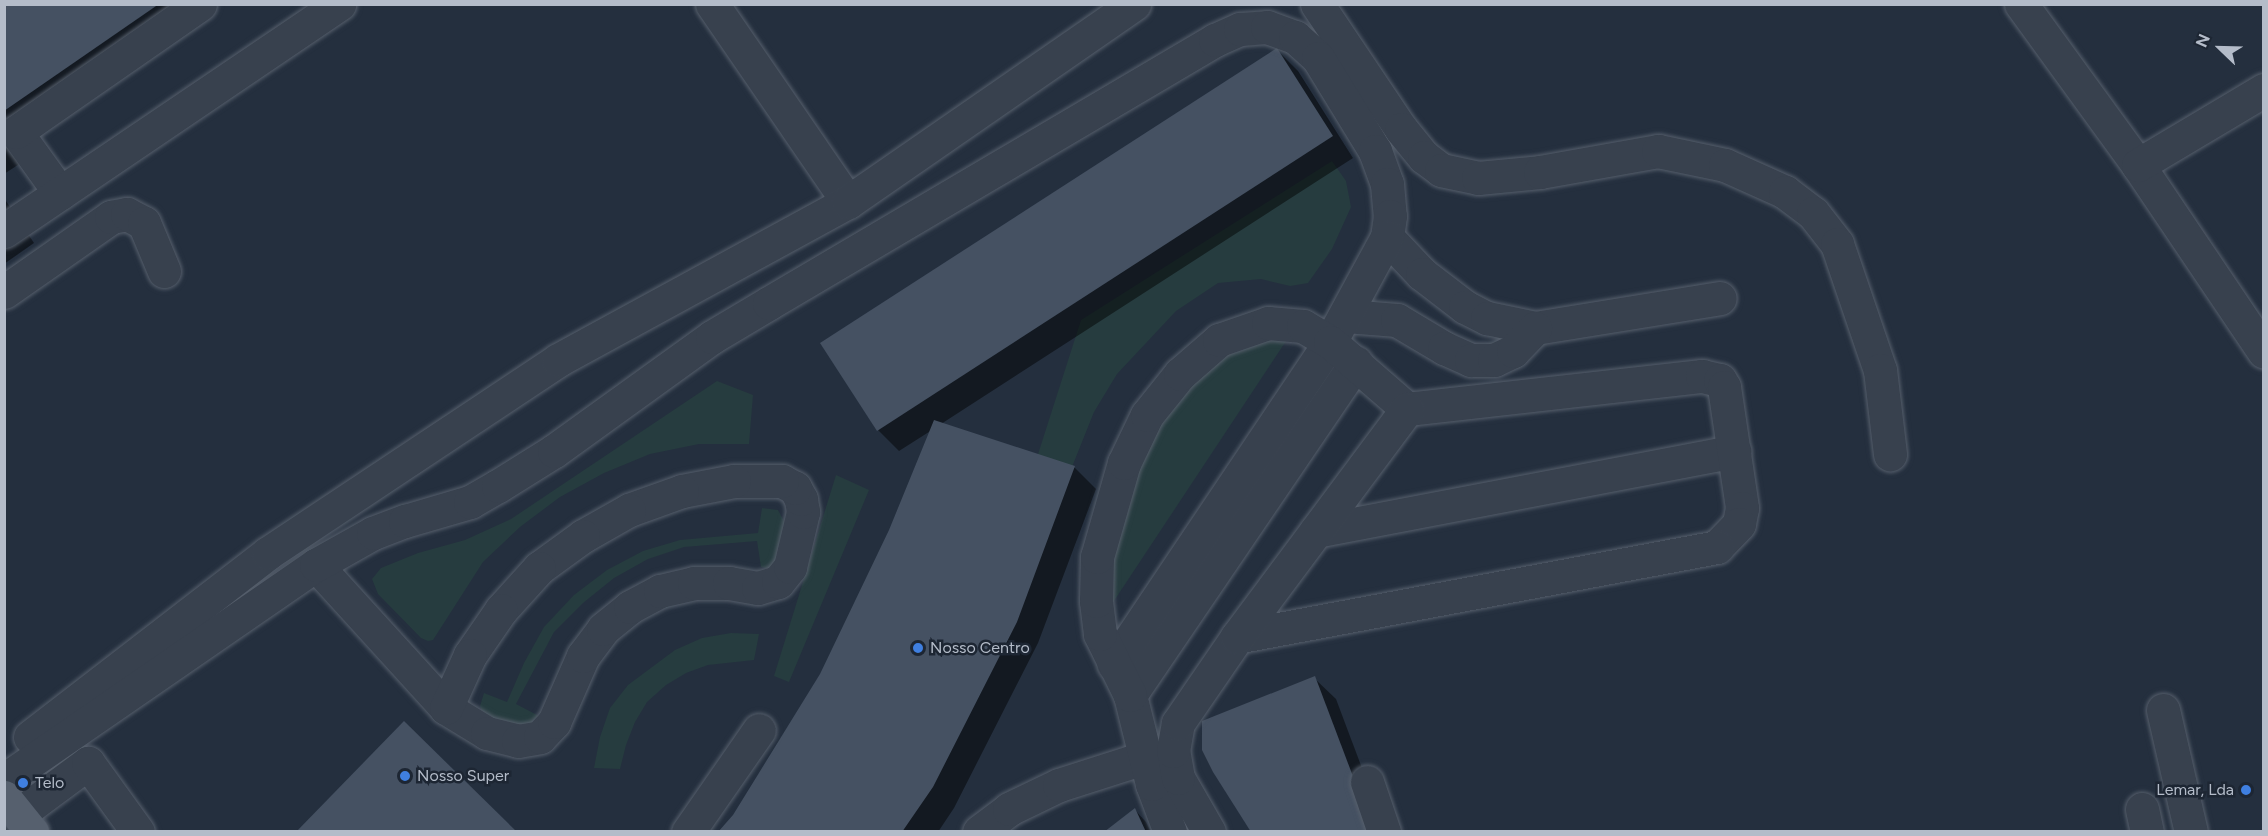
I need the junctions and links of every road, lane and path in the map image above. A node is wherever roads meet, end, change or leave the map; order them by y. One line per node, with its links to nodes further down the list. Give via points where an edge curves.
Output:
1 (200, 4): 9 (street, via 16,132)
2 (339, 4): 9 (street)
3 (712, 4): 10 (street)
4 (1134, 4): 10 (street)
5 (1317, 4): 22 (street, via 1401,129 1424,157 1441,170 1478,178 1540,172 1658,151 1725,165 1785,192 1813,213 1837,243 1880,370)
6 (2028, 7): 8 (street)
7 (2264, 90): 8 (street)
8 (2138, 165): 18 (street)
9 (60, 193): 11 (street)
10 (848, 202): 31 (street, via 548,366 268,553)
11 (4, 231)
12 (1387, 237): 16 (street, via 1422,274 1465,307 1487,318); 17 (street); 24 (street, via 1387,183 1375,151 1318,58 1295,37 1267,27 1240,29 1215,40 712,337 554,452 498,486 470,502 374,533)
13 (164, 271): 14 (street, via 144,223 127,214 111,217)
14 (4, 292)
15 (1720, 298): 16 (street)
16 (1535, 328): 17 (street, via 1513,351 1494,360 1471,360 1397,320)
17 (1338, 329): 19 (street); 26 (street); 26 (street, via 1268,323 1220,340 1180,374 1147,415 1124,463 1097,557 1100,634)
18 (2264, 352)
19 (1356, 363): 20 (street); 27 (street)
20 (1407, 409): 21 (street, via 1711,376 1724,387); 23 (street)
21 (1734, 451): 23 (street); 25 (street, via 1742,508 1738,524 1717,547)
22 (1890, 454)
23 (1316, 531): 25 (street)
24 (316, 565): 28 (street); 33 (street)
25 (1237, 637): 40 (street, via 1179,723 1173,751 1178,778)
26 (1114, 664): 27 (street)
27 (1130, 695): 32 (street)
28 (446, 708): 28 (street, via 487,733 518,741 540,737 554,722 583,657 603,629 630,607 660,591 694,583 759,588 778,582 790,567 803,512 795,488 782,481 734,481 682,491 629,510 583,536 539,568 501,610 470,656)
29 (2163, 710): 42 (street)
30 (759, 730): 37 (street)
31 (4, 757)
32 (1146, 757): 38 (street, via 1059,785 1009,809); 39 (street)
33 (4, 780)
34 (1367, 782): 41 (street)
35 (14, 820): 36 (street, via 88,764)
36 (138, 831)
37 (688, 831)
38 (979, 831)
39 (1170, 831)
40 (1209, 831)
41 (1384, 831)
42 (2192, 831)

